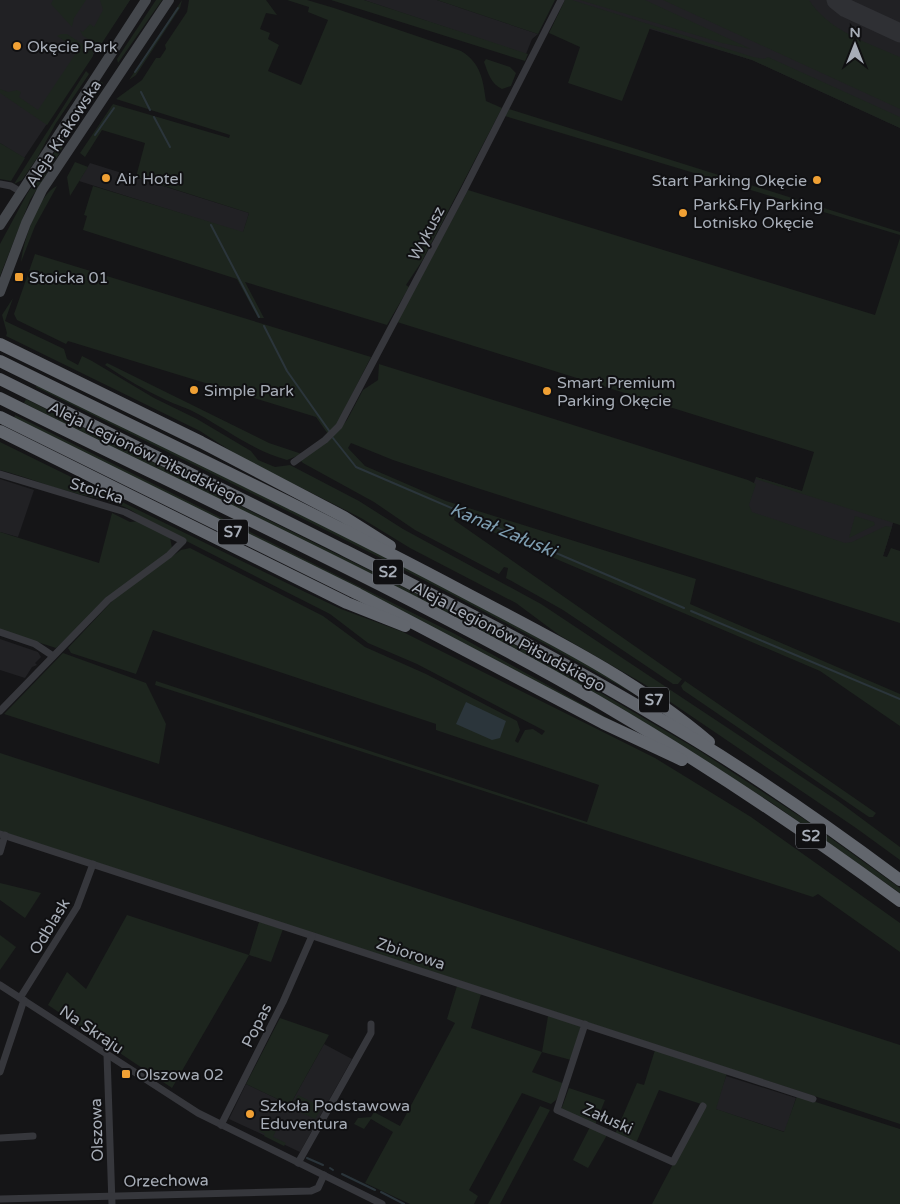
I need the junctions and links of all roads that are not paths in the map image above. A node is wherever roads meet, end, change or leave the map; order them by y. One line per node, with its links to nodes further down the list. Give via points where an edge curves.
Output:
1 (146, 0): 5 (main road, Aleja Krakowska)
2 (169, 0): 7 (main road, Aleja Krakowska, via 42,190)
3 (561, 0): 13 (street, Wykusz, via 340,426)
4 (0, 184): 5 (street)
5 (21, 192): 6 (main road, Aleja Krakowska)
6 (0, 225)
7 (0, 292)
8 (0, 344): 15 (highway, via 201,442 344,517)
9 (0, 361): 15 (highway, S7)
10 (0, 379): 19 (highway, Aleja Legionów Piłsudskiego / S2, via 555,659 656,716)
11 (0, 398): 20 (highway, Aleja Legionów Piłsudskiego / S2, via 468,632 596,701)
12 (2, 422): 20 (highway, S7, via 462,647 603,723)
13 (294, 462)
14 (0, 474): 17 (street, Stoicka, via 125,512 183,541 108,600)
15 (426, 572): 19 (highway, S7, via 621,677 689,724)
16 (0, 632): 17 (street, via 35,644)
17 (53, 656): 18 (street)
18 (0, 711)
19 (743, 771): 24 (highway, Aleja Legionów Piłsudskiego / S2)
20 (719, 776): 25 (highway, Aleja Legionów Piłsudskiego / S2)
21 (2, 834): 22 (street); 23 (street, Zbiorowa)
22 (0, 852)
23 (93, 864): 26 (street, Zbiorowa); 28 (street, Odblask, via 77,907)
24 (900, 880)
25 (900, 900)
26 (312, 936): 30 (street, Zbiorowa); 35 (street, Popas, via 284,1002)
27 (0, 985): 28 (street, Na Skraju)
28 (22, 999): 31 (street, Na Skraju); 32 (street, Odblask)
29 (371, 1024): 38 (street, via 371,1033)
30 (585, 1024): 33 (street, Zbiorowa); 34 (street, Załuski, via 557,1110 673,1162)
31 (107, 1055): 35 (street, Na Skraju); 40 (street, Olszowa)
32 (0, 1071)
33 (813, 1099)
34 (703, 1106)
35 (221, 1125): 38 (street, Na Skraju)
36 (34, 1136): 37 (street)
37 (0, 1138)
38 (298, 1163): 39 (street, Na Skraju)
39 (324, 1176): 40 (street, Orzechowa, via 318,1188 311,1191); 43 (street, Na Skraju)
40 (111, 1195): 41 (street, Orzechowa); 42 (street, Olszowa)
41 (0, 1199)
42 (112, 1204)
43 (382, 1204)

